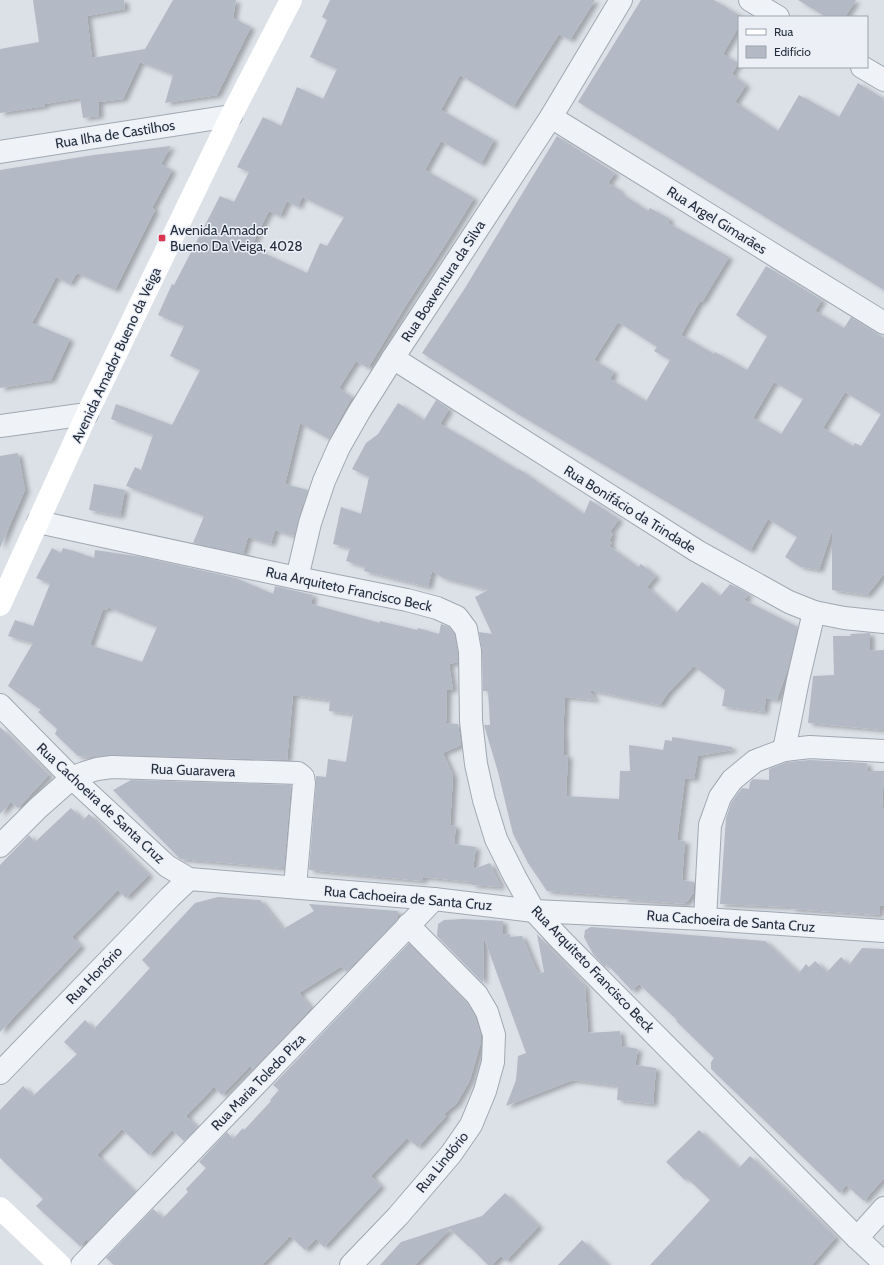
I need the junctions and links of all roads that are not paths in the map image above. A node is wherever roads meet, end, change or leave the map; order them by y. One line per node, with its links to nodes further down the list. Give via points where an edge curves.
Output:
1 (291, 0): 7 (main road, Avenida Amador Bueno da Veiga)
2 (621, 0): 8 (street, Rua Boaventura da Silva)
3 (750, 0): 4 (street)
4 (776, 16)
5 (864, 68): 6 (street)
6 (884, 80)
7 (231, 116): 9 (street, Rua Ilha de Castilhos); 12 (main road, Avenida Amador Bueno da Veiga)
8 (551, 118): 10 (street, Rua Argel Gimarães); 11 (street, Rua Boaventura da Silva)
9 (0, 152)
10 (884, 323)
11 (393, 358): 15 (street, Rua Boaventura da Silva, via 359,412 324,481 310,523); 17 (street, Rua Bonifácio da Trindade, via 697,551 789,602)
12 (87, 414): 13 (street); 14 (main road, Avenida Amador Bueno da Veiga)
13 (0, 426)
14 (38, 522): 15 (street, Rua Arquiteto Francisco Beck); 16 (main road, Avenida Amador Bueno da Veiga)
15 (297, 578): 27 (street, Rua Arquiteto Francisco Beck, via 437,608 457,617 466,629 470,651 471,721 476,764 484,800 496,839)
16 (0, 605)
17 (814, 612): 18 (street, Rua Bonifácio da Trindade, via 844,618); 20 (street)
18 (882, 619)
19 (0, 705): 22 (street, Rua Cachoeira de Santa Cruz)
20 (784, 750): 21 (street, via 810,746); 28 (street, via 755,761 732,780 720,797 710,825)
21 (884, 751)
22 (72, 778): 23 (street, Rua Guaravera); 24 (street, Rua Cachoeira de Santa Cruz, via 167,866); 25 (street, Rua Guaravera, via 97,769 112,767 298,773 303,777 304,783)
23 (0, 846)
24 (189, 879): 25 (street, Rua Cachoeira de Santa Cruz); 31 (street, Rua Honório)
25 (295, 888): 26 (street, Rua Cachoeira de Santa Cruz)
26 (434, 899): 27 (street, Rua Cachoeira de Santa Cruz); 29 (street, Rua Maria Toledo Piza)
27 (534, 911): 28 (street, Rua Cachoeira de Santa Cruz); 34 (street, Rua Arquiteto Francisco Beck)
28 (705, 919): 30 (street, Rua Cachoeira de Santa Cruz)
29 (408, 926): 37 (street, Rua Maria Toledo Piza); 38 (street, Rua Lindório, via 477,995 487,1012 494,1035 493,1062 485,1091 471,1125 451,1154 398,1216)
30 (884, 931)
31 (0, 1073)
32 (0, 1208): 36 (main road)
33 (884, 1208): 34 (street)
34 (857, 1238): 35 (street, Rua Arquiteto Francisco Beck)
35 (875, 1261)
36 (60, 1265)
37 (82, 1265)
38 (351, 1265)

